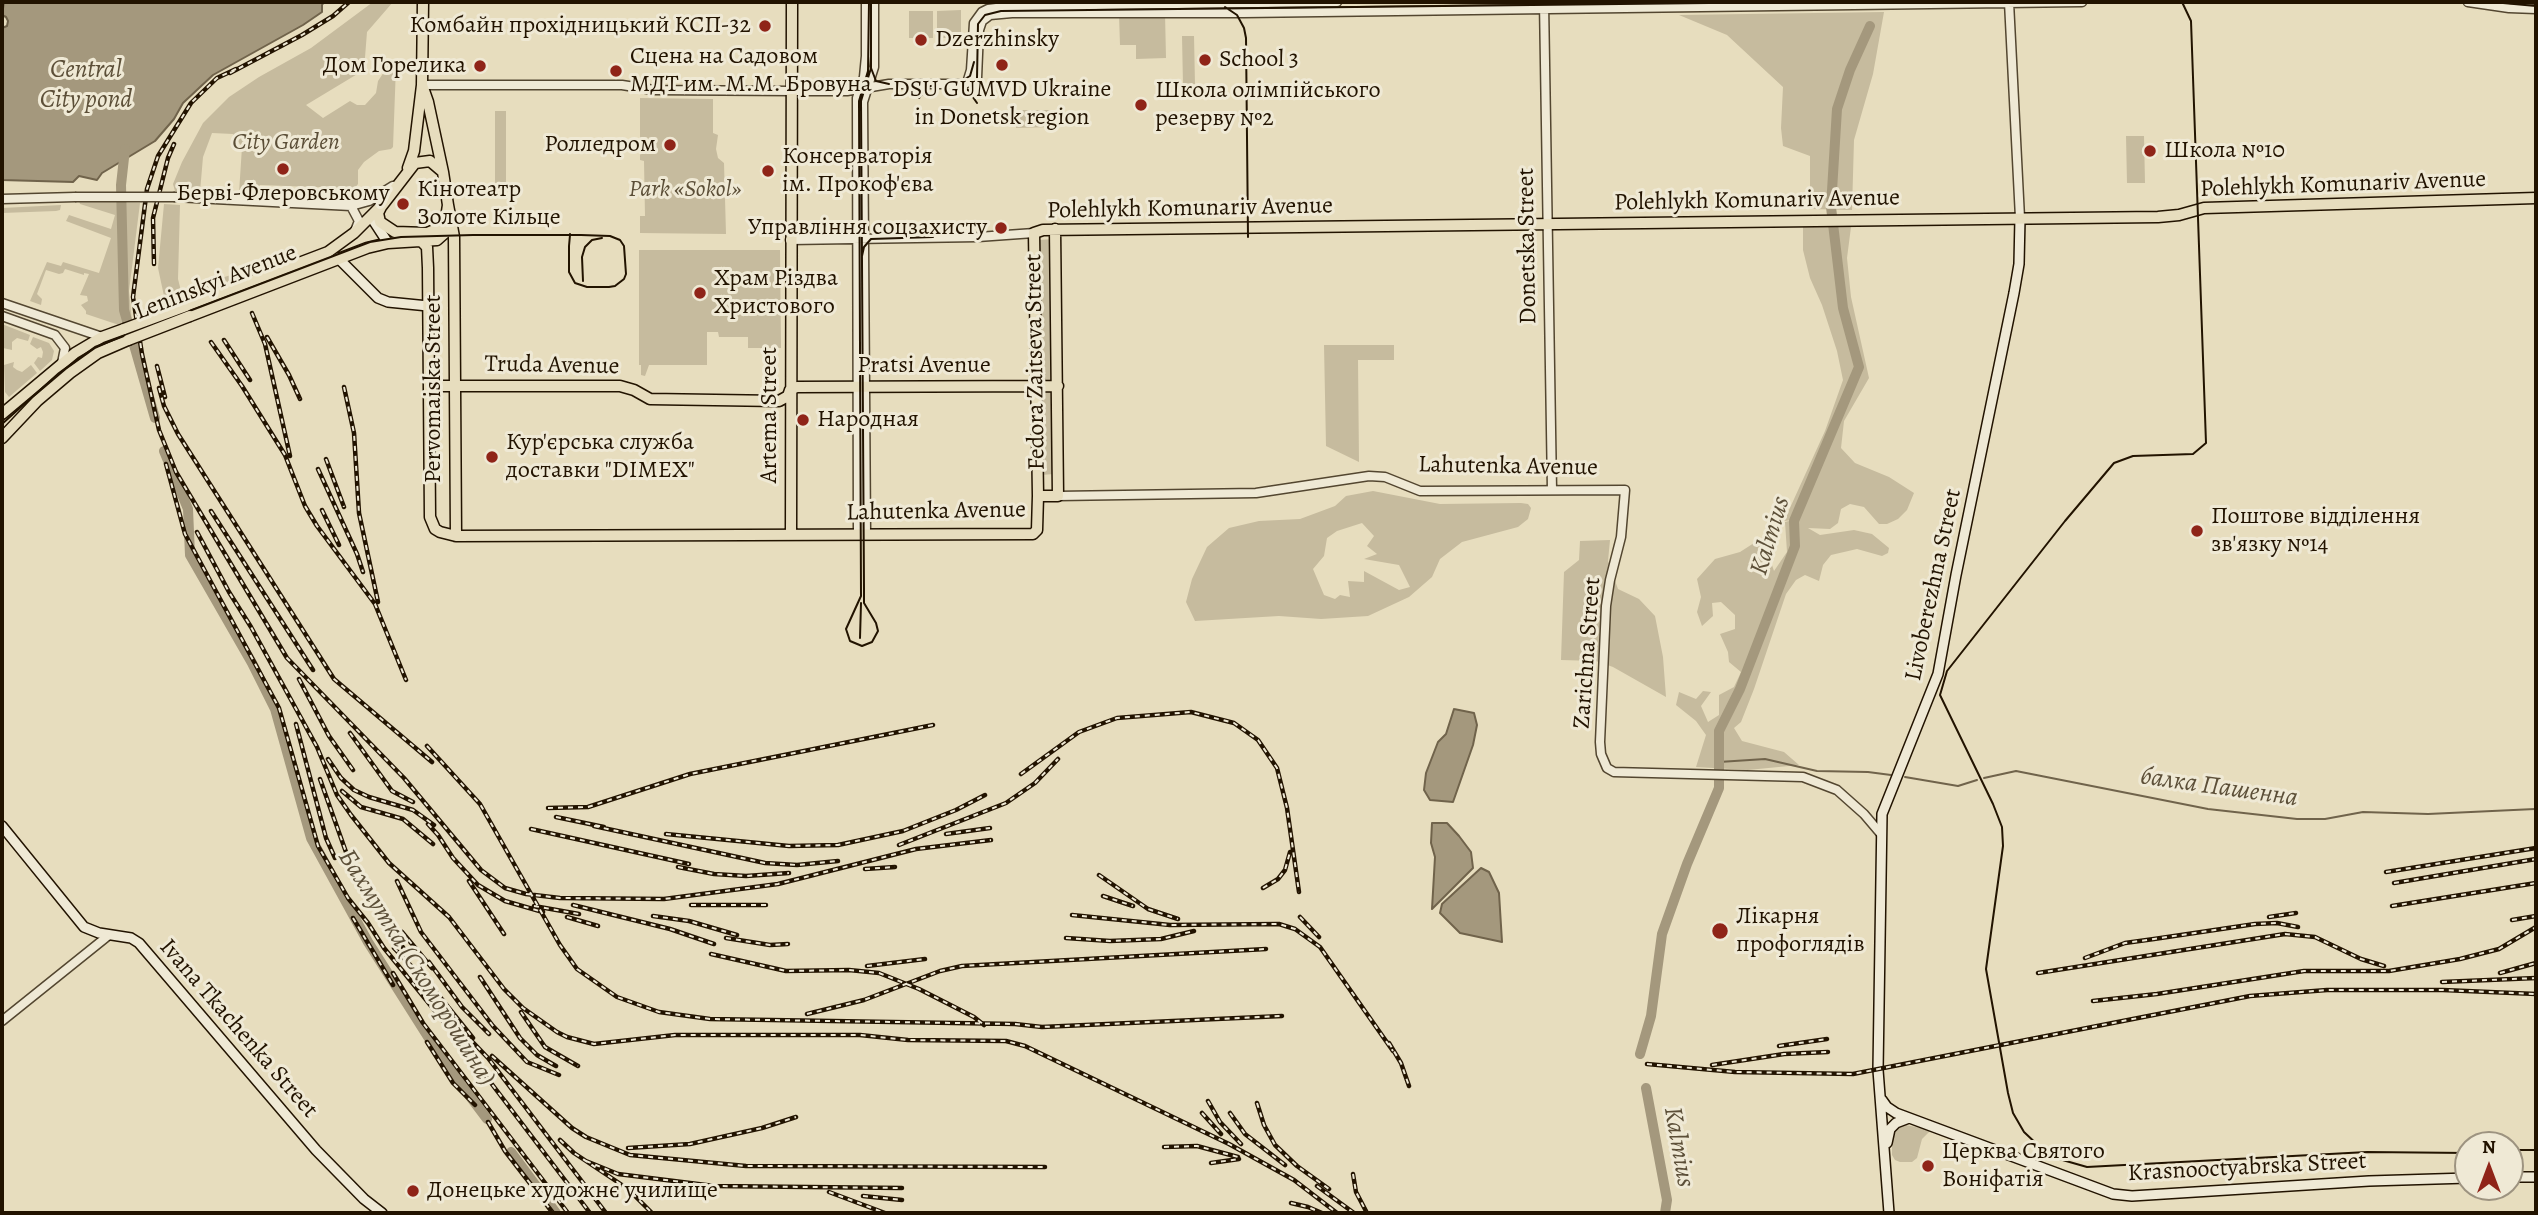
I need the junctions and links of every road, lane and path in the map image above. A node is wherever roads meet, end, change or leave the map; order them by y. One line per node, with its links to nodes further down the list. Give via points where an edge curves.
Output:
1 (423, 2): 15 (main road)
2 (792, 2): 17 (main road, Artema Street)
3 (866, 2): 16 (street)
4 (874, 2): 12 (street)
5 (1337, 2): 10 (street)
6 (2009, 2): 7 (street); 9 (street); 26 (street, Livoberezhna Street)
7 (2082, 2)
8 (2468, 2): 11 (street)
9 (1544, 6): 10 (street); 27 (street, Donetska Street)
10 (1023, 7): 13 (street, via 982,21 977,78); 13 (street, via 988,9 977,17)
11 (2536, 9)
12 (874, 67): 14 (street, via 878,78); 16 (street)
13 (967, 83): 14 (street)
14 (889, 84): 16 (street)
15 (422, 85): 17 (street); 18 (main road); 19 (main road, via 415,143)
16 (863, 89): 17 (street); 32 (street, via 857,98)
17 (792, 91): 33 (main road, Artema Street)
18 (443, 172): 19 (main road, via 422,160); 22 (main road)
19 (400, 179): 23 (street, via 369,201); 24 (main road)
20 (2, 198): 23 (street, bridge, via 175,197)
21 (2536, 198): 26 (main road, Polehlykh Komunariv Avenue, via 2204,208 2158,217)
22 (447, 205): 28 (main road, via 442,224 427,233 401,233); 34 (main road, via 442,237); 47 (main road, Pervomaiska Street, via 454,241)
23 (351, 206): 25 (street); 30 (street, via 359,221)
24 (381, 207): 25 (main road, Leninskyi Avenue); 28 (main road, via 378,218)
25 (371, 217): 28 (street); 30 (main road, Leninskyi Avenue); 35 (main road)
26 (2020, 218): 27 (main road, Polehlykh Komunariv Avenue); 61 (main road, Livoberezhna Street, via 2014,293 1938,674)
27 (1547, 225): 29 (main road, Polehlykh Komunariv Avenue); 54 (street, Donetska Street)
28 (384, 226)
29 (1055, 229): 31 (main road, Polehlykh Komunariv Avenue); 49 (main road, Fedora Zaitseva Street)
30 (354, 233): 44 (main road, Leninskyi Avenue, bridge, via 313,258)
31 (1034, 233): 32 (street, Polehlykh Komunariv Avenue); 48 (main road, Fedora Zaitseva Street)
32 (857, 238): 33 (street); 50 (street)
33 (790, 240): 51 (main road, Artema Street)
34 (422, 242): 35 (main road, Leninskyi Avenue); 38 (main road, Pervomaiska Street, via 427,247)
35 (388, 243): 36 (main road, Leninskyi Avenue)
36 (338, 258): 38 (main road, via 378,298); 53 (main road, Leninskyi Avenue, bridge, via 97,354 37,401)
37 (3, 304): 40 (street)
38 (428, 306): 46 (main road, Pervomaiska Street)
39 (2, 316): 42 (street)
40 (39, 317): 41 (street); 42 (street)
41 (55, 322): 43 (street); 44 (street)
42 (35, 328): 43 (street)
43 (53, 335): 45 (street, via 65,348)
44 (102, 337): 45 (main road, Leninskyi Avenue)
45 (62, 363): 52 (main road, Leninskyi Avenue)
46 (429, 386): 47 (main road, Truda Avenue); 60 (main road, Pervomaiska Street, via 430,517 435,529)
47 (454, 386): 51 (main road, Truda Avenue, via 620,386 650,399 734,401 779,401); 60 (main road, Pervomaiska Street)
48 (1036, 386): 49 (main road, Pratsi Avenue); 50 (main road, Pratsi Avenue); 56 (main road, Fedora Zaitseva Street)
49 (1058, 386): 57 (main road, Fedora Zaitseva Street)
50 (862, 387): 51 (main road, Pratsi Avenue); 59 (street)
51 (790, 390): 58 (main road, Artema Street)
52 (2, 414)
53 (2, 438)
54 (1552, 490): 55 (street, Lahutenka Avenue); 57 (street, Lahutenka Avenue, via 1420,491 1385,477 1369,476 1256,493)
55 (1625, 490): 62 (street, Zarichna Street, via 1621,537 1606,607 1601,754 1607,768 1614,772 1788,776 1818,781)
56 (1038, 496): 57 (main road, Lahutenka Avenue); 59 (main road, Lahutenka Avenue, via 1033,534)
57 (1058, 496)
58 (791, 535): 59 (main road, Lahutenka Avenue); 60 (main road, Lahutenka Avenue)
59 (862, 535)
60 (456, 536)
61 (1884, 809): 62 (street, via 1871,816); 64 (main road, Livoberezhna Street)
62 (1864, 814): 64 (street)
63 (2, 826): 65 (main road, Ivana Tkachenka Street, via 84,927)
64 (1881, 834): 67 (main road, Livoberezhna Street)
65 (109, 935): 66 (street); 71 (main road, Ivana Tkachenka Street, via 139,943 316,1150)
66 (2, 1021)
67 (1881, 1098): 68 (main road, Krasnooctyabrska Street, via 1887,1107); 69 (main road, Livoberezhna Street)
68 (1909, 1118): 69 (main road, via 1890,1129); 70 (main road, Krasnooctyabrska Street, via 2096,1189 2132,1196)
69 (1884, 1155): 72 (main road, Livoberezhna Street)
70 (2454, 1178)
71 (382, 1213)
72 (1889, 1213)

